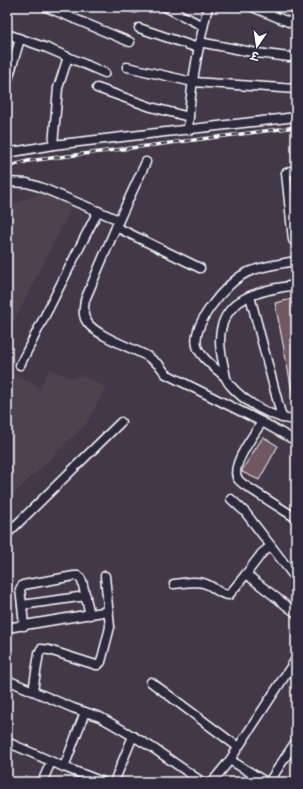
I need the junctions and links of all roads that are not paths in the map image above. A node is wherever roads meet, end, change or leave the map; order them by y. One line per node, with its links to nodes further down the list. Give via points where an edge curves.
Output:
1 (46, 7): 10 (street)
2 (165, 7): 5 (street)
3 (208, 7): 5 (street)
4 (252, 7): 6 (street)
5 (203, 26): 11 (street)
6 (296, 26)
7 (139, 28): 11 (street)
8 (7, 34): 9 (street)
9 (20, 39): 12 (street); 17 (street)
10 (130, 42)
11 (199, 45): 13 (street); 16 (street)
12 (68, 57): 15 (street); 23 (street, via 58,88)
13 (290, 58)
14 (128, 67): 16 (street)
15 (105, 73)
16 (193, 82): 19 (street); 20 (street)
17 (7, 83)
18 (97, 88): 20 (street)
19 (296, 89)
20 (189, 117): 22 (street)
21 (296, 117): 22 (street)
22 (188, 130): 23 (street)
23 (53, 145): 24 (street)
24 (7, 153)
25 (146, 162): 29 (street)
26 (296, 169): 30 (street, via 286,173)
27 (7, 182): 28 (street, via 27,183 40,187)
28 (98, 211): 29 (street); 35 (street)
29 (117, 224): 32 (street); 40 (street, via 85,300 83,310 87,322 94,330 155,361 166,374)
30 (293, 240)
31 (296, 261): 36 (street, via 246,272 238,277 223,291 201,322 197,332 198,348 203,357)
32 (200, 268)
33 (296, 285): 34 (street, via 274,288)
34 (250, 296): 36 (street, via 230,309 222,321 220,342); 37 (street)
35 (20, 365)
36 (226, 378): 37 (street, via 230,385 249,401)
37 (282, 418): 38 (street)
38 (296, 420)
39 (121, 422): 44 (street)
40 (262, 422): 41 (street); 43 (street, via 238,463 236,475 246,486)
41 (296, 441)
42 (231, 499): 45 (street, via 245,512)
43 (296, 518)
44 (7, 534)
45 (271, 546): 46 (street, via 262,553); 48 (street)
46 (246, 574): 49 (street, via 229,595 221,594 202,582); 53 (street)
47 (105, 576): 52 (street)
48 (296, 579)
49 (174, 584)
50 (86, 596): 51 (street); 51 (street, via 82,578 74,576 23,585 20,589); 54 (street)
51 (22, 605): 55 (street)
52 (109, 611): 54 (street); 60 (street, via 110,627 100,664 41,649)
53 (296, 613)
54 (90, 615): 55 (street)
55 (24, 626): 56 (street)
56 (7, 628)
57 (296, 659): 65 (street)
58 (7, 680): 60 (street)
59 (151, 682): 65 (street)
60 (33, 691): 61 (street)
61 (85, 712): 62 (street, via 100,717); 68 (street)
62 (132, 736): 72 (street); 73 (street)
63 (296, 741): 69 (street)
64 (7, 742): 67 (street)
65 (238, 747): 66 (street)
66 (230, 760): 69 (street); 74 (street)
67 (51, 762): 68 (street); 70 (street)
68 (64, 767): 71 (street)
69 (264, 781)
70 (42, 782)
71 (103, 782)
72 (114, 782)
73 (202, 782)
74 (212, 782)

